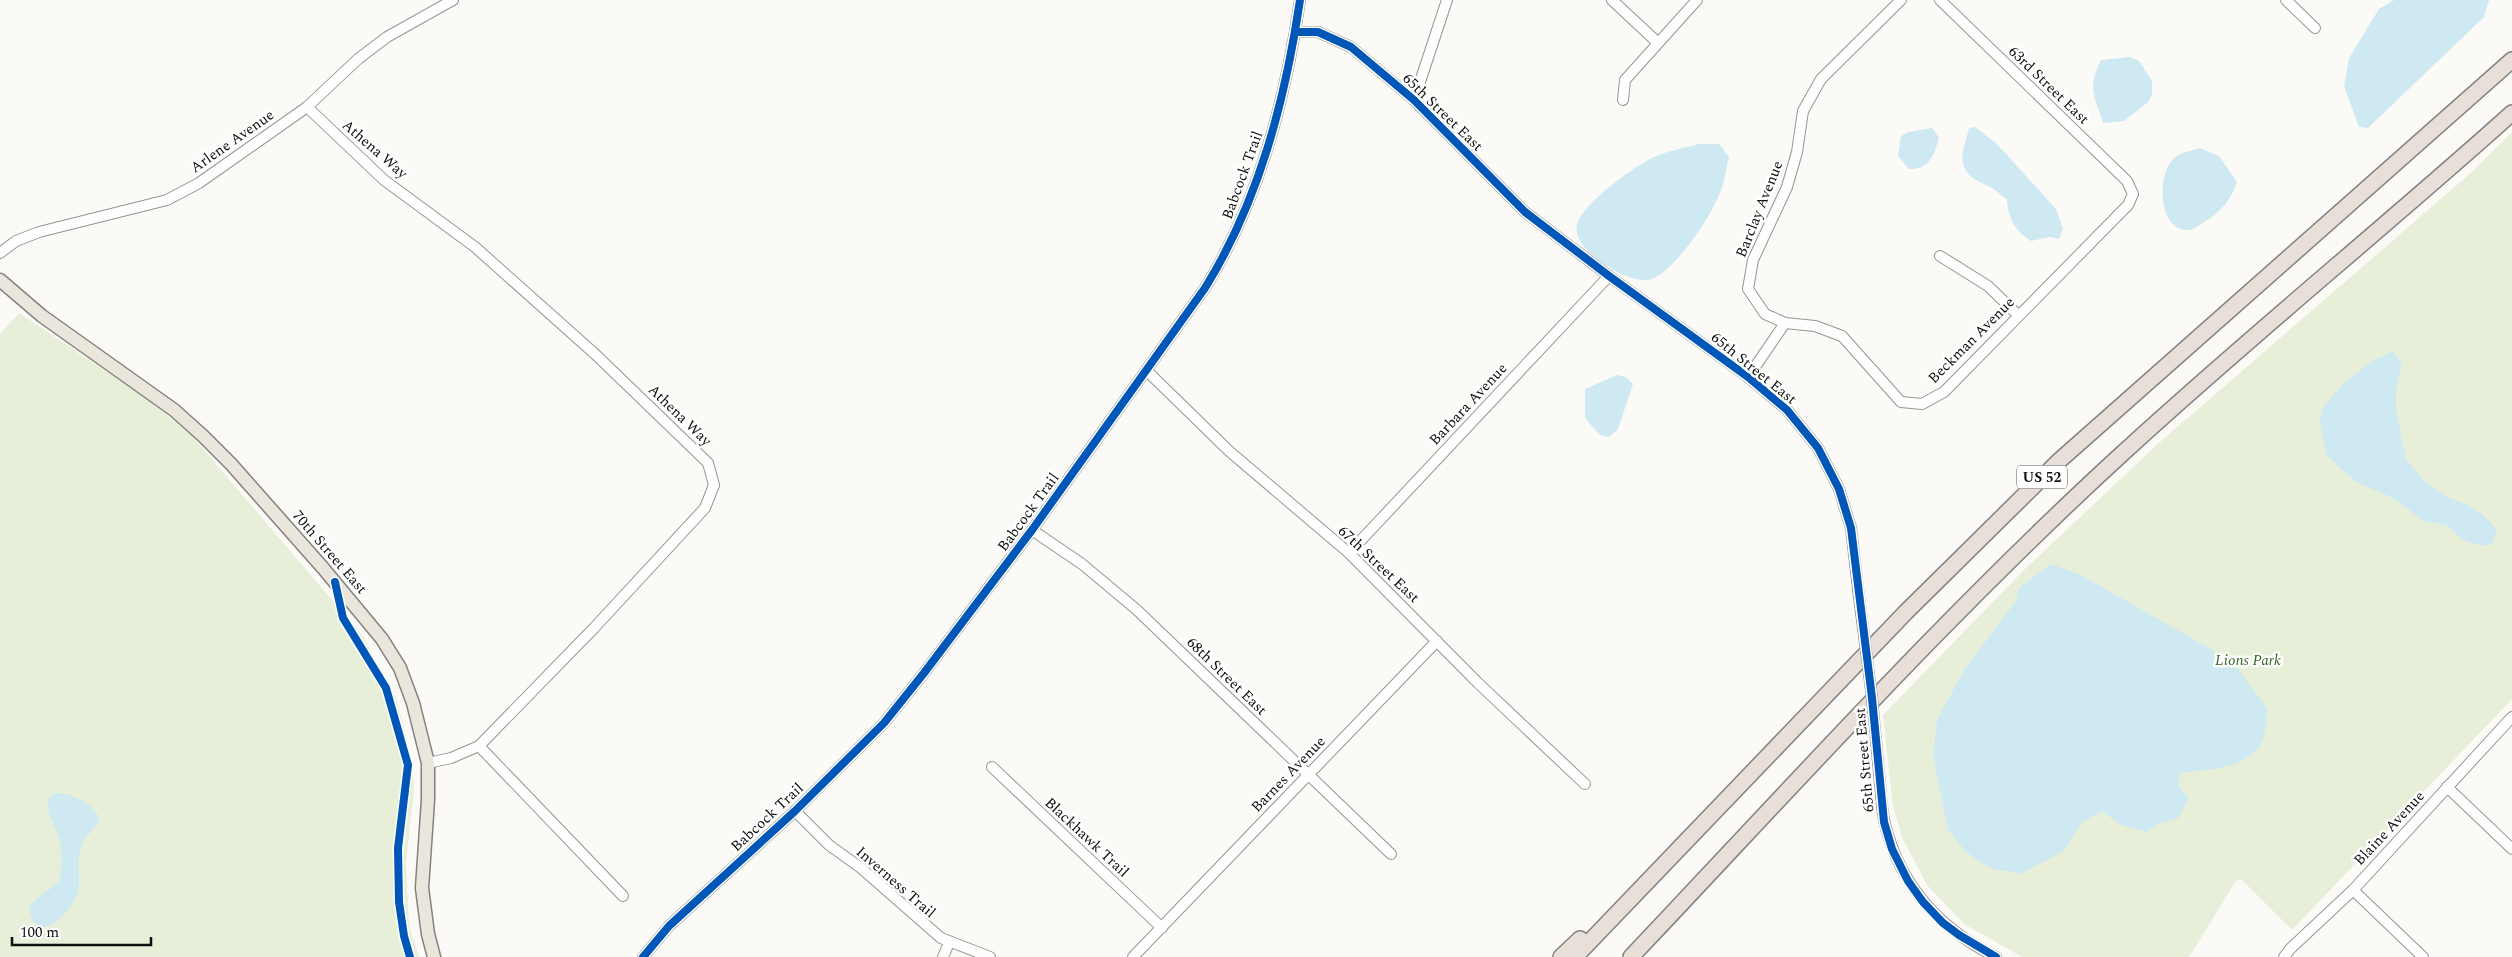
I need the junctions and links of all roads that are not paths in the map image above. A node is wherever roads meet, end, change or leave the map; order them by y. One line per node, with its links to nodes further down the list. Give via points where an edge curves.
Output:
1 (453, 0): 15 (street, Arlene Avenue, via 387,37 358,59)
2 (1300, 0): 10 (street, Babcock Trail)
3 (1447, 0): 13 (street)
4 (1612, 0): 11 (street)
5 (1697, 0): 11 (street)
6 (1900, 0): 23 (street, Barclay Avenue, via 1821,79 1803,111 1797,152 1787,187 1753,260 1748,289 1765,314)
7 (1940, 0): 17 (street, 63rd Street East, via 2127,181)
8 (2286, 0): 9 (street)
9 (2315, 28)
10 (1295, 32): 13 (street, 65th Street East, via 1318,32 1351,47); 24 (street, Babcock Trail, via 1268,151 1248,206 1224,258)
11 (1657, 42): 14 (street, via 1625,80)
12 (2512, 60): 41 (highway, US 52, via 2060,460 1906,612)
13 (1414, 100): 20 (street, 65th Street East, via 1525,212)
14 (1623, 100)
15 (307, 107): 18 (street, Arlene Avenue, via 200,183 167,200 39,232 16,240); 30 (street, Athena Way, via 384,180 475,247 595,354 708,462 714,485 706,508)
16 (2512, 113): 51 (highway, US 52, via 2206,379 2061,511 1925,647)
17 (2134, 194): 22 (street, Beckman Avenue, via 2128,204)
18 (0, 253)
19 (1940, 256): 22 (street, via 1988,286)
20 (1609, 276): 25 (street, 65th Street East); 27 (street, Barbara Avenue)
21 (0, 280): 31 (main road, 70th Street East, via 42,316 174,410 231,464 382,639 400,668 413,703)
22 (2018, 315): 23 (street, Beckman Avenue, via 1944,392 1922,404 1901,402 1842,336 1816,326)
23 (1785, 323): 25 (street)
24 (1147, 371): 26 (street, Babcock Trail); 27 (street, 67th Street East, via 1229,451)
25 (1748, 377): 52 (street, 65th Street East, bridge, via 1787,410 1818,448 1840,489 1851,528 1884,822 1892,849 1908,881 1943,923)
26 (1032, 530): 33 (street, 68th Street East, via 1082,564 1137,610); 36 (street, Babcock Trail, via 884,723)
27 (1349, 553): 28 (street, 67th Street East)
28 (1437, 641): 33 (street, Barnes Avenue); 34 (street, 67th Street East)
29 (2512, 717): 35 (street, Blaine Avenue)
30 (479, 746): 31 (street, Athena Way, via 451,758); 40 (street)
31 (428, 763): 44 (main road, 70th Street East, via 422,888)
32 (992, 767): 42 (street, Blackhawk Trail)
33 (1308, 774): 38 (street, 68th Street East); 42 (street, Barnes Avenue)
34 (1585, 784)
35 (2447, 787): 37 (street); 39 (street, Blaine Avenue)
36 (795, 811): 43 (street, Inverness Trail, via 829,845 897,898 929,930); 45 (street, Babcock Trail, via 669,926)
37 (2512, 849)
38 (1391, 854)
39 (2353, 890): 53 (street, Blaine Avenue); 54 (street)
40 (623, 896)
41 (1603, 926): 49 (highway, via 1583,936); 50 (highway, US 52)
42 (1162, 928): 48 (street)
43 (949, 943): 46 (street); 47 (street, Inverness Trail)
44 (434, 957)
45 (643, 957)
46 (943, 957)
47 (990, 957)
48 (1133, 957)
49 (1560, 957)
50 (1575, 957)
51 (1631, 957)
52 (1996, 957)
53 (2284, 957)
54 (2423, 957)

